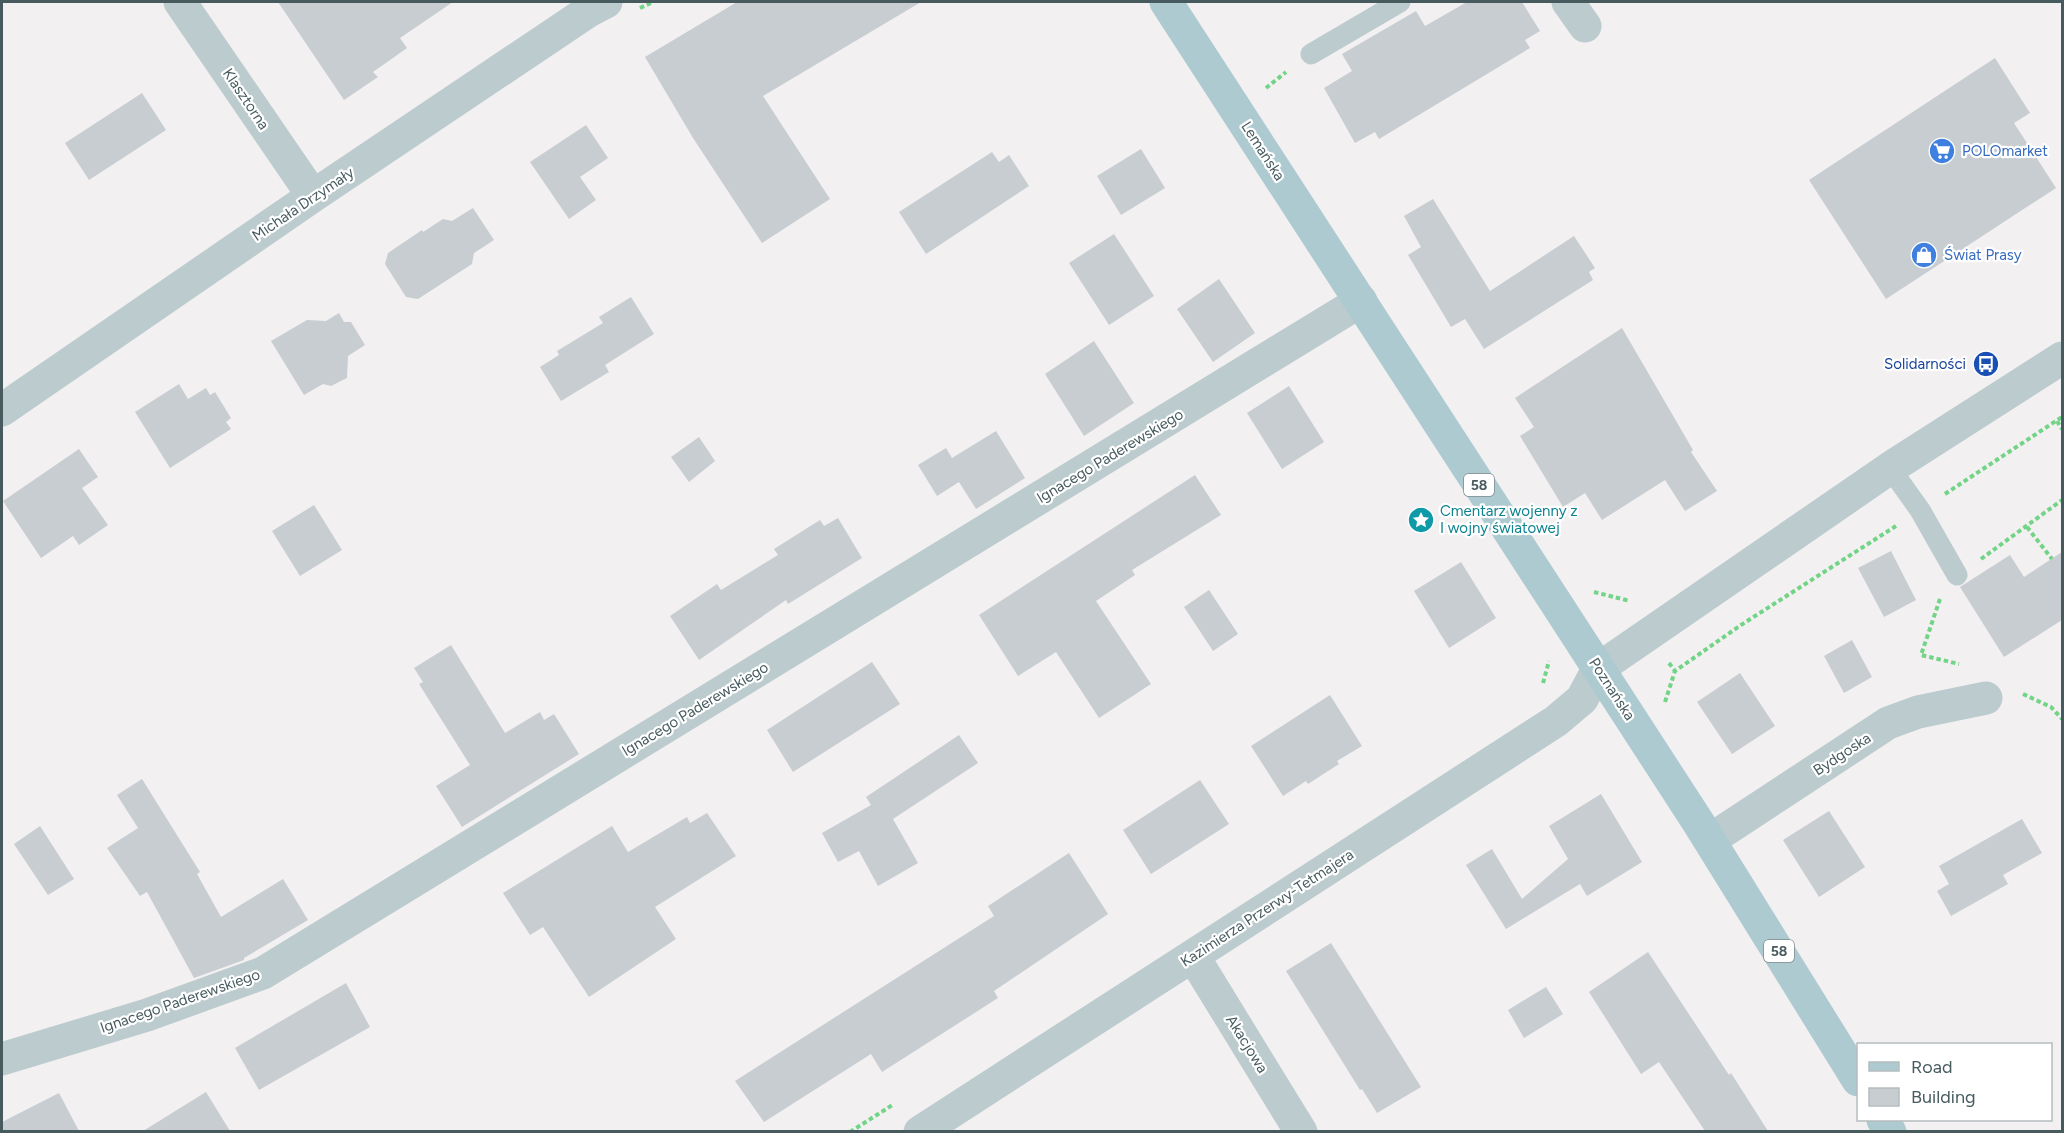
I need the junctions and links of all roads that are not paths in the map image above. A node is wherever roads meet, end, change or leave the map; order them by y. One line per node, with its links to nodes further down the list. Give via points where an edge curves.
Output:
1 (180, 2): 6 (street, Klasztorna)
2 (606, 2): 6 (street, Michała Drzymały)
3 (1166, 2): 7 (main road, Lemańska / 58)
4 (1400, 2): 5 (lane)
5 (1311, 54)
6 (313, 196): 9 (street, Michała Drzymały)
7 (1361, 301): 12 (main road, Poznańska / 58); 16 (street, Ignacego Paderewskiego, via 263,973 147,1015)
8 (2062, 358): 10 (street)
9 (2, 410)
10 (1890, 468): 11 (lane, via 1920,510); 12 (street)
11 (1957, 575)
12 (1598, 669): 14 (main road, Poznańska / 58); 15 (street, Kazimierza Przerwy-Tetmajera, via 1582,699 1556,721)
13 (2002, 694): 14 (street, Bydgoska, via 1918,712 1888,723)
14 (1710, 840): 17 (main road, Poznańska / 58)
15 (1193, 956): 18 (street, Kazimierza Przerwy-Tetmajera); 19 (street, Akacjowa)
16 (2, 1059)
17 (1857, 1078)
18 (920, 1131)
19 (1301, 1131)

